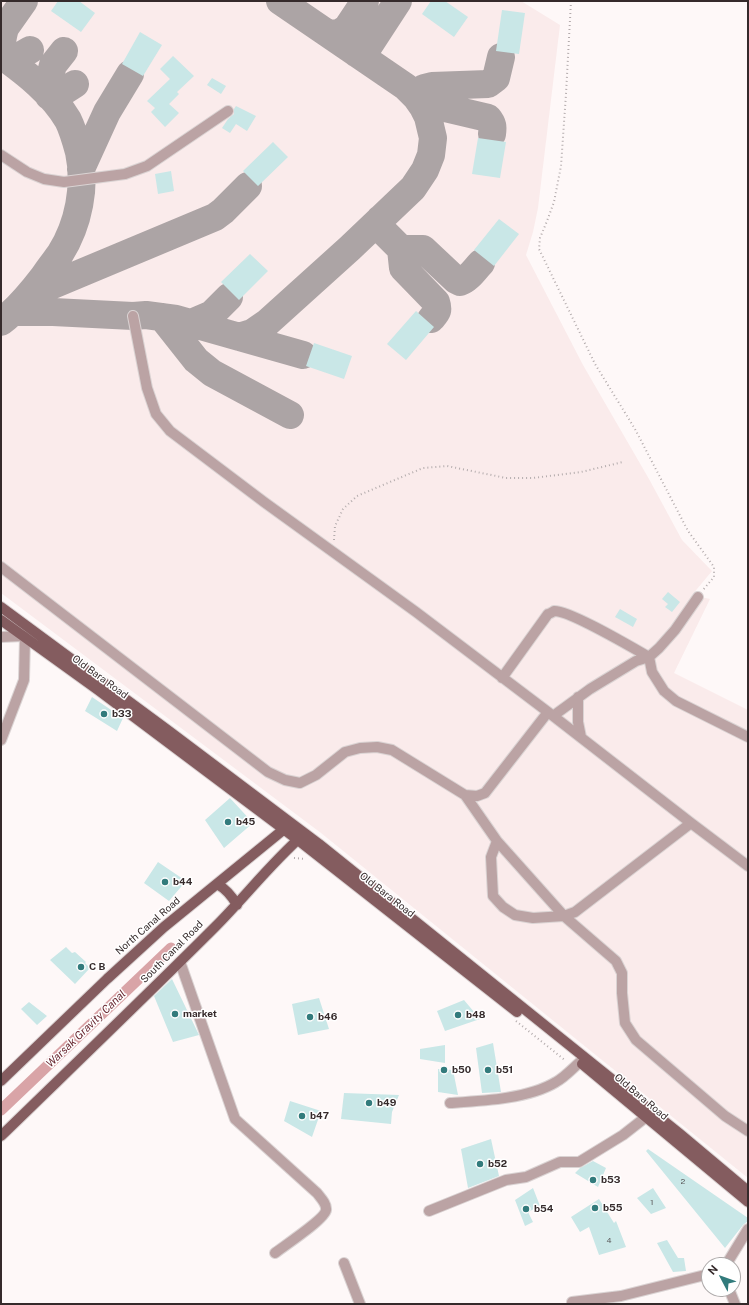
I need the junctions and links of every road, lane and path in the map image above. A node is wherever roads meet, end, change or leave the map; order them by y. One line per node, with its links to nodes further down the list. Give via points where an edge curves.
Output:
1 (571, 1): 8 (path, via 561,166 554,202 540,238 539,249 595,364 635,429 688,531 714,567 714,577)
2 (228, 112): 3 (street, via 147,166 125,174 64,182 44,179 27,172)
3 (1, 155)
4 (133, 316): 6 (street, via 147,388 156,414 170,431)
5 (624, 462): 6 (path, via 581,472 533,478 506,478 447,466 423,468 357,496 343,509 335,526)
6 (333, 552): 14 (street)
7 (1, 567): 21 (street, via 268,772 285,780 300,783 316,775 345,752 377,747 392,750)
8 (698, 597): 13 (street, via 674,630)
9 (1, 607): 15 (main road)
10 (1, 620): 11 (main road, Old Bara Road)
11 (24, 636): 12 (street); 15 (main road, Old Bara Road); 20 (street, via 24,680)
12 (1, 637)
13 (649, 657): 14 (street, via 584,622 553,611 548,614); 16 (street, via 636,661); 19 (street, via 652,672 664,691 676,700)
14 (502, 678): 17 (street)
15 (101, 686): 23 (main road); 24 (main road, Old Bara Road)
16 (578, 698): 17 (street); 18 (street)
17 (551, 714): 18 (street); 21 (street, via 485,793 477,796)
18 (581, 737): 22 (street)
19 (748, 737)
20 (1, 740)
21 (466, 795): 26 (street)
22 (691, 823): 29 (street); 32 (street, via 575,912)
23 (294, 825): 24 (main road, North Canal Road); 25 (main road)
24 (283, 830): 25 (main road, Old Bara Road); 30 (main road, North Canal Road)
25 (301, 837): 27 (main road, South Canal Road); 36 (main road, Old Bara Road); 39 (main road)
26 (497, 841): 32 (street); 32 (street, via 491,857 494,896 503,907 516,915 533,918)
27 (280, 857): 28 (path, via 304,858); 31 (main road, South Canal Road)
28 (310, 863)
29 (748, 866)
30 (217, 884): 31 (main road, via 231,895); 37 (main road, North Canal Road, via 164,927)
31 (237, 905): 33 (main road, South Canal Road)
32 (564, 916): 40 (street, via 616,961 622,973 625,1023 636,1040 725,1116)
33 (180, 962): 41 (main road, South Canal Road); 46 (street, via 235,1119 317,1193 326,1207 324,1214)
34 (512, 1018): 35 (path)
35 (568, 1062)
36 (580, 1062): 38 (street, via 556,1082 540,1090 520,1096); 39 (main road, Old Bara Road)
37 (1, 1081)
38 (450, 1103)
39 (649, 1115): 42 (main road); 43 (main road, Old Bara Road); 44 (street, via 579,1162 560,1162 526,1177 506,1180)
40 (748, 1131)
41 (1, 1136)
42 (748, 1191)
43 (748, 1202)
44 (429, 1211)
45 (748, 1229): 47 (street)
46 (275, 1253)
47 (731, 1257)
48 (344, 1263): 51 (street)
49 (701, 1276): 50 (street, via 621,1296)
50 (572, 1302)
51 (360, 1304)

